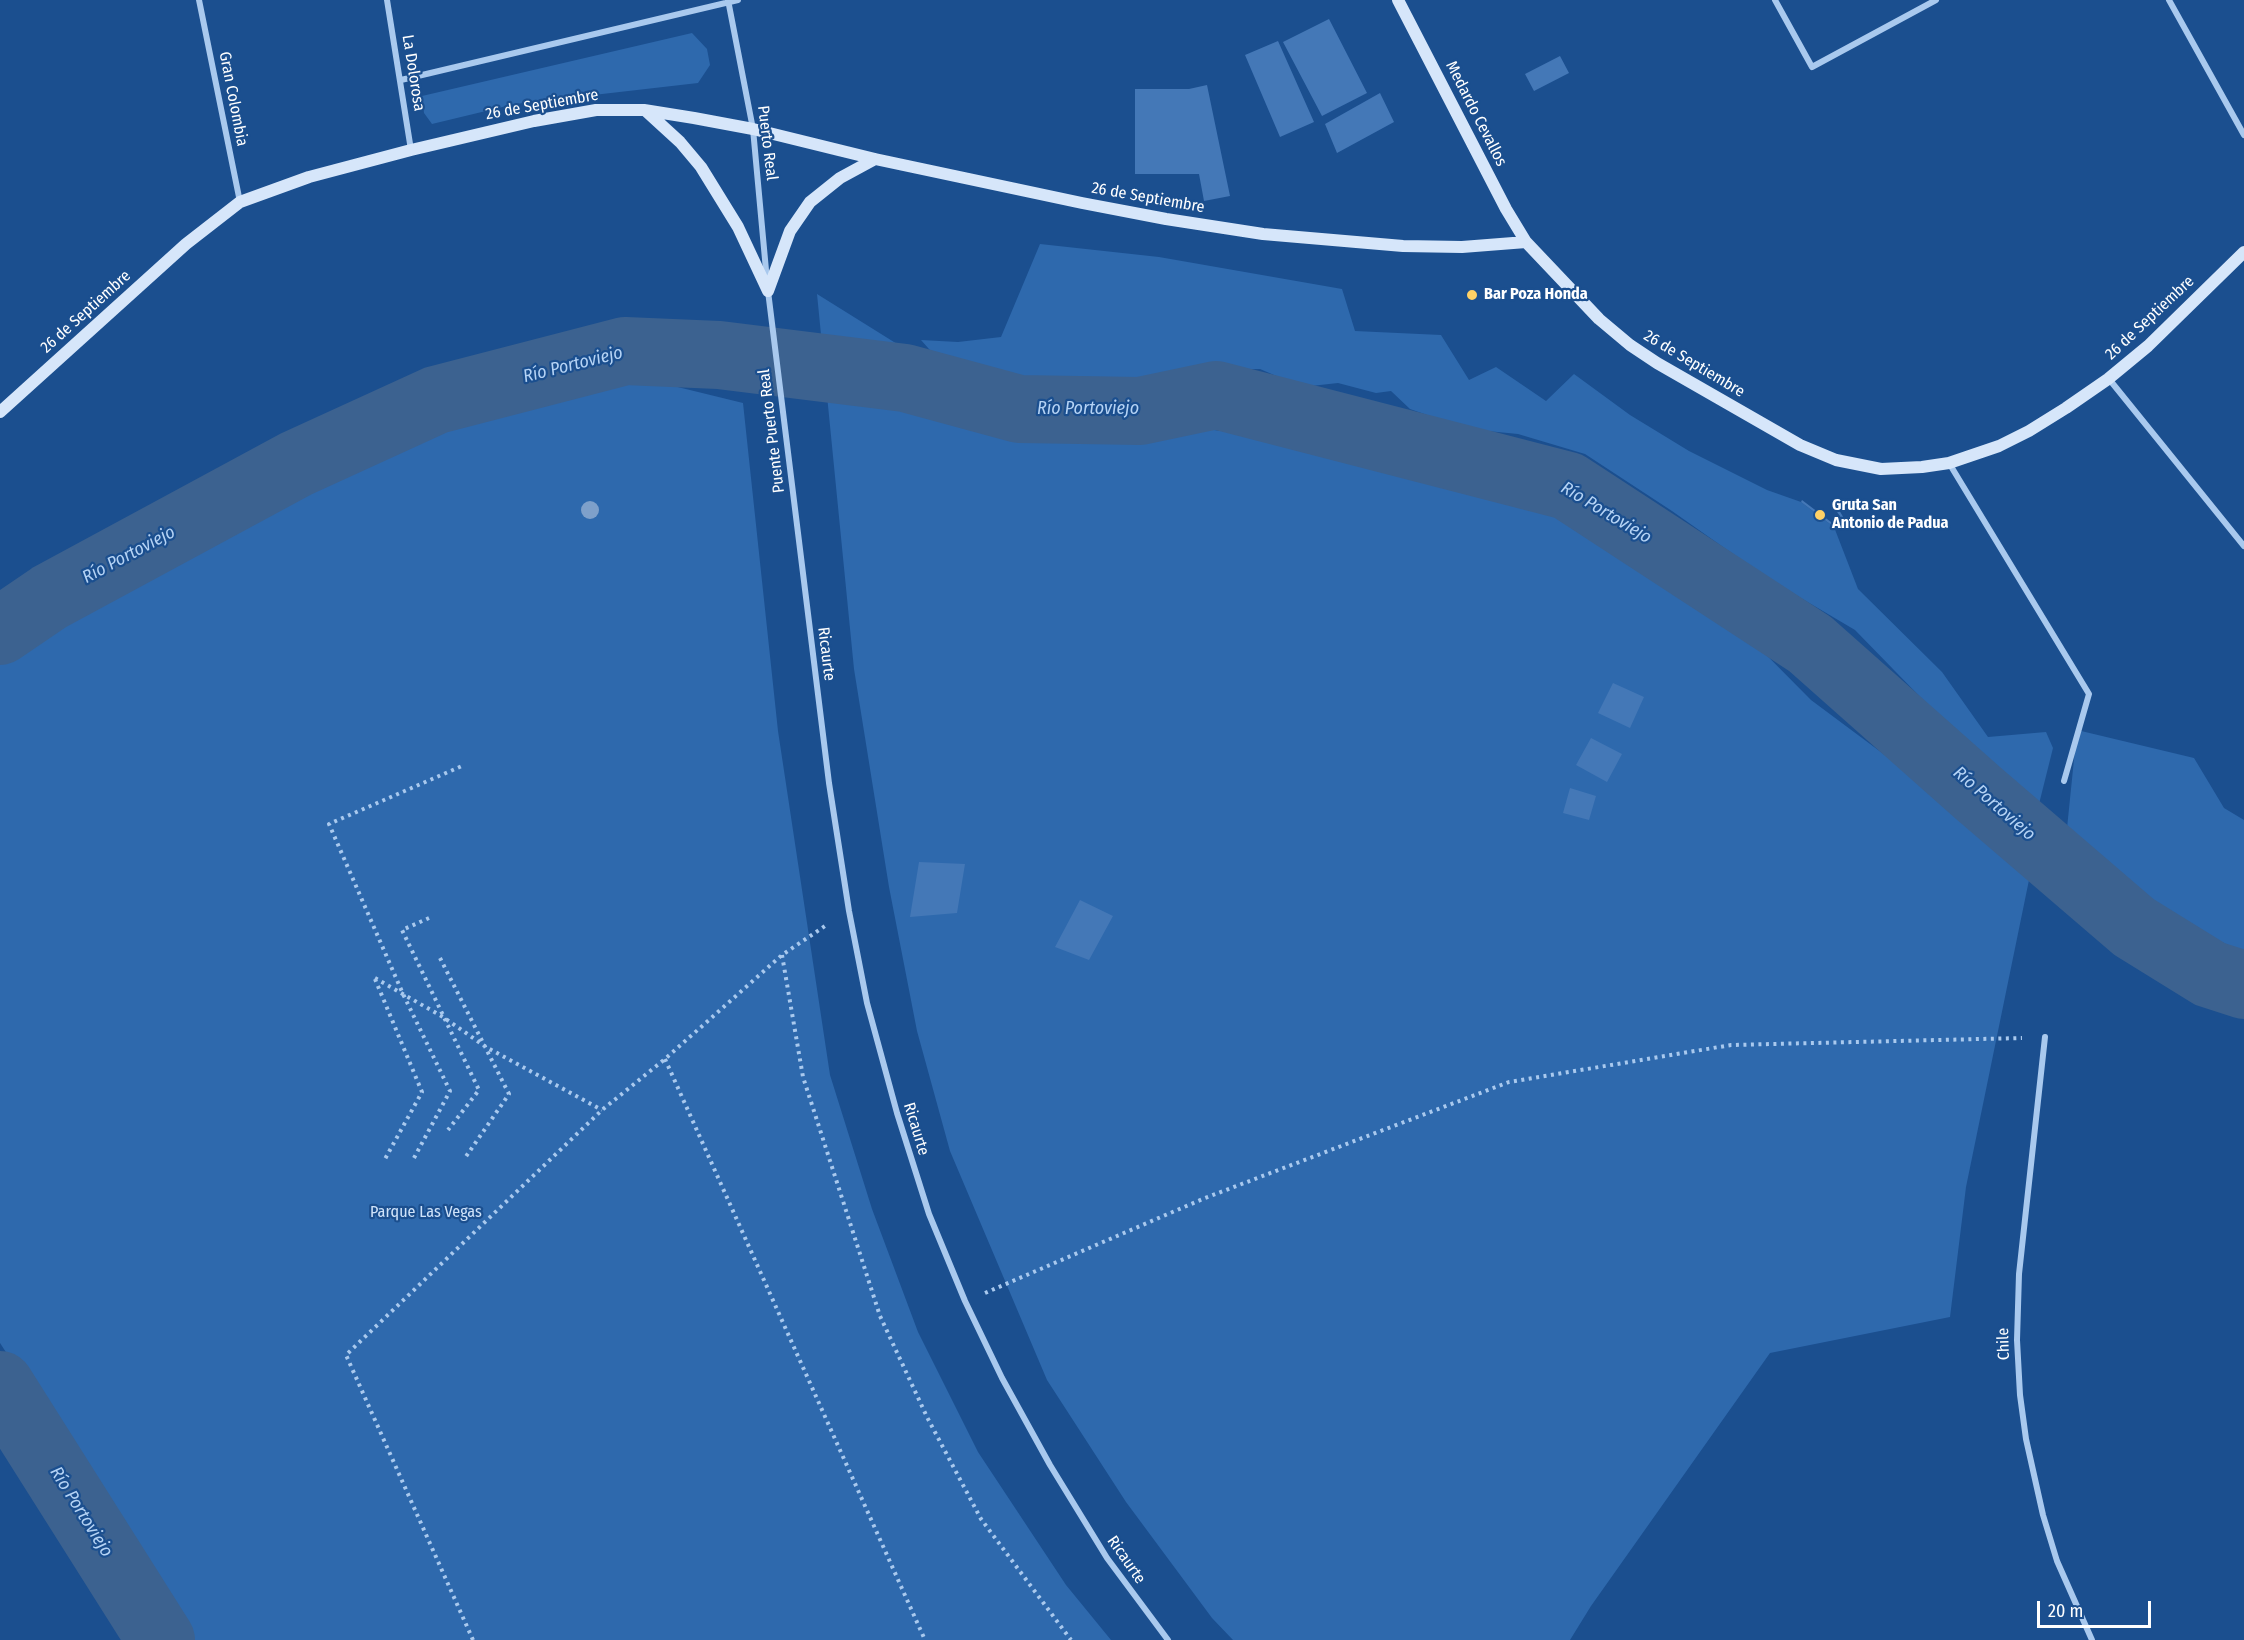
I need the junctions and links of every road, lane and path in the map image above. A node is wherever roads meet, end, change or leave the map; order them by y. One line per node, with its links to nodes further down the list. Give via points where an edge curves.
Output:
1 (199, 0): 15 (street, Gran Colombia)
2 (387, 0): 9 (street, La Dolorosa)
3 (738, 0): 8 (street)
4 (1398, 0): 16 (street, Medardo Cevallos)
5 (1775, 0): 6 (street, via 1812,67)
6 (1936, 0)
7 (2169, 0): 12 (street)
8 (728, 1): 9 (street); 11 (street, Puerto Real)
9 (401, 80): 13 (street, La Dolorosa)
10 (644, 110): 11 (street, 26 de Septiembre); 13 (street, 26 de Septiembre, via 596,110); 18 (street, via 680,142 722,197)
11 (753, 129): 14 (street, 26 de Septiembre); 18 (street, Puerto Real)
12 (2244, 135)
13 (411, 150): 15 (street, 26 de Septiembre, via 309,177)
14 (875, 159): 16 (street, 26 de Septiembre, via 1124,211 1263,234 1403,246); 18 (street, via 840,178 810,202 790,231)
15 (240, 202): 20 (street, 26 de Septiembre, via 186,244)
16 (1526, 242): 21 (street, 26 de Septiembre, via 1630,345 1800,445 1866,468 1898,470)
17 (2244, 252): 19 (street, 26 de Septiembre)
18 (768, 291): 23 (street, Puente Puerto Real)
19 (2108, 379): 21 (street, 26 de Septiembre, via 2028,431); 22 (street)
20 (0, 412)
21 (1949, 464): 25 (street, via 2089,694)
22 (2244, 546)
23 (802, 567): 26 (street, Ricaurte)
24 (462, 766): 30 (path, via 329,824)
25 (2064, 781)
26 (849, 911): 28 (path); 40 (street, Ricaurte, via 867,1003 897,1113 929,1214)
27 (429, 918): 31 (path, via 402,930)
28 (782, 955): 34 (path); 43 (path, via 802,1077 880,1316 981,1519)
29 (440, 958): 33 (path)
30 (403, 994): 31 (path); 37 (path, via 450,1091); 39 (path, via 375,978 422,1092)
31 (443, 1017): 33 (path); 36 (path, via 479,1090)
32 (2045, 1037): 40 (path, via 1731,1045 1509,1082 1205,1198); 45 (street, Chile, via 2019,1274 2020,1395 2043,1515 2057,1561)
33 (486, 1047): 35 (path); 38 (path, via 509,1094)
34 (665, 1059): 35 (path); 42 (path)
35 (602, 1110): 41 (path, via 346,1354)
36 (448, 1130)
37 (414, 1158)
38 (465, 1158)
39 (385, 1159)
40 (965, 1301): 44 (street, Ricaurte, via 1050,1465 1107,1558)
41 (472, 1640)
42 (925, 1640)
43 (1071, 1640)
44 (1168, 1640)
45 (2092, 1640)

